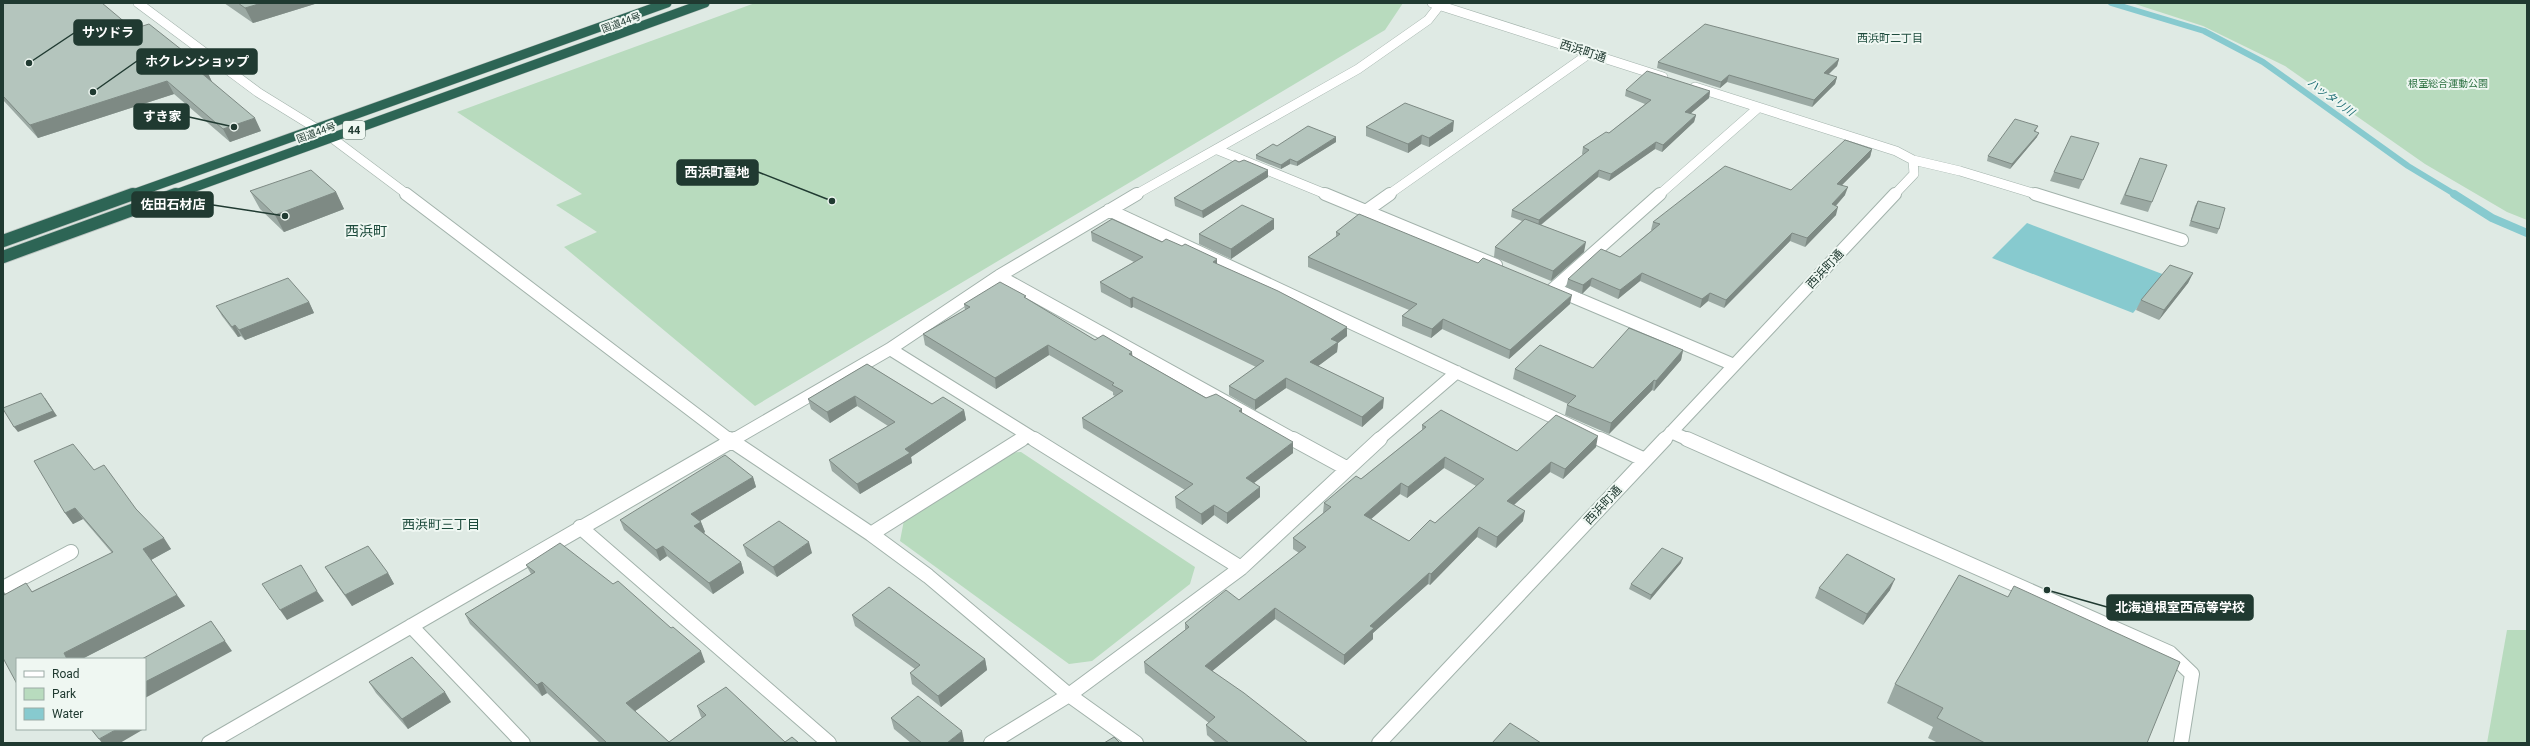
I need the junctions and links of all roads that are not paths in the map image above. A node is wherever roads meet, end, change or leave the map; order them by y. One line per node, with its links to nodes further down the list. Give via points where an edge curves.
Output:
1 (138, 3): 7 (street, via 259,93)
2 (667, 3): 7 (highway, 国道44号 / 44)
3 (705, 3): 8 (highway, 国道44号 / 44)
4 (1435, 4): 5 (street, 西浜町通); 9 (street, via 1428,20 1358,69)
5 (1590, 53): 6 (street, 西浜町通); 12 (street)
6 (1758, 108): 10 (street, 西浜町通, via 1896,151); 19 (street, via 1550,287)
7 (315, 129): 8 (street); 14 (highway, 国道44号 / 44)
8 (332, 138): 15 (highway, 国道44号 / 44); 23 (street)
9 (1218, 150): 11 (street); 12 (street)
10 (1913, 160): 13 (street, via 1960,171); 19 (street, 西浜町通, via 1914,174)
11 (1109, 210): 17 (street); 20 (street)
12 (1366, 211): 16 (street)
13 (2182, 240)
14 (3, 241)
15 (3, 258)
16 (1503, 268)
17 (999, 276): 18 (street); 25 (street)
18 (890, 348): 22 (street); 23 (street)
19 (1734, 365): 21 (street, 西浜町通)
20 (1457, 372): 24 (street); 25 (street)
21 (1671, 432): 24 (street, 西浜町通); 39 (street, via 2170,653 2192,674)
22 (1028, 435): 27 (street); 29 (street)
23 (730, 440): 26 (street); 27 (street)
24 (1645, 460): 38 (street, 西浜町通)
25 (1346, 468): 29 (street)
26 (580, 527): 31 (street); 35 (street)
27 (871, 534): 32 (street, via 928,576)
28 (72, 552): 30 (street)
29 (1241, 568): 32 (street)
30 (3, 588)
31 (411, 626): 33 (street); 34 (street)
32 (1069, 696): 36 (street); 37 (street)
33 (219, 741)
34 (523, 743)
35 (828, 743)
36 (991, 743)
37 (1136, 743)
38 (1379, 743)
39 (2181, 743)

